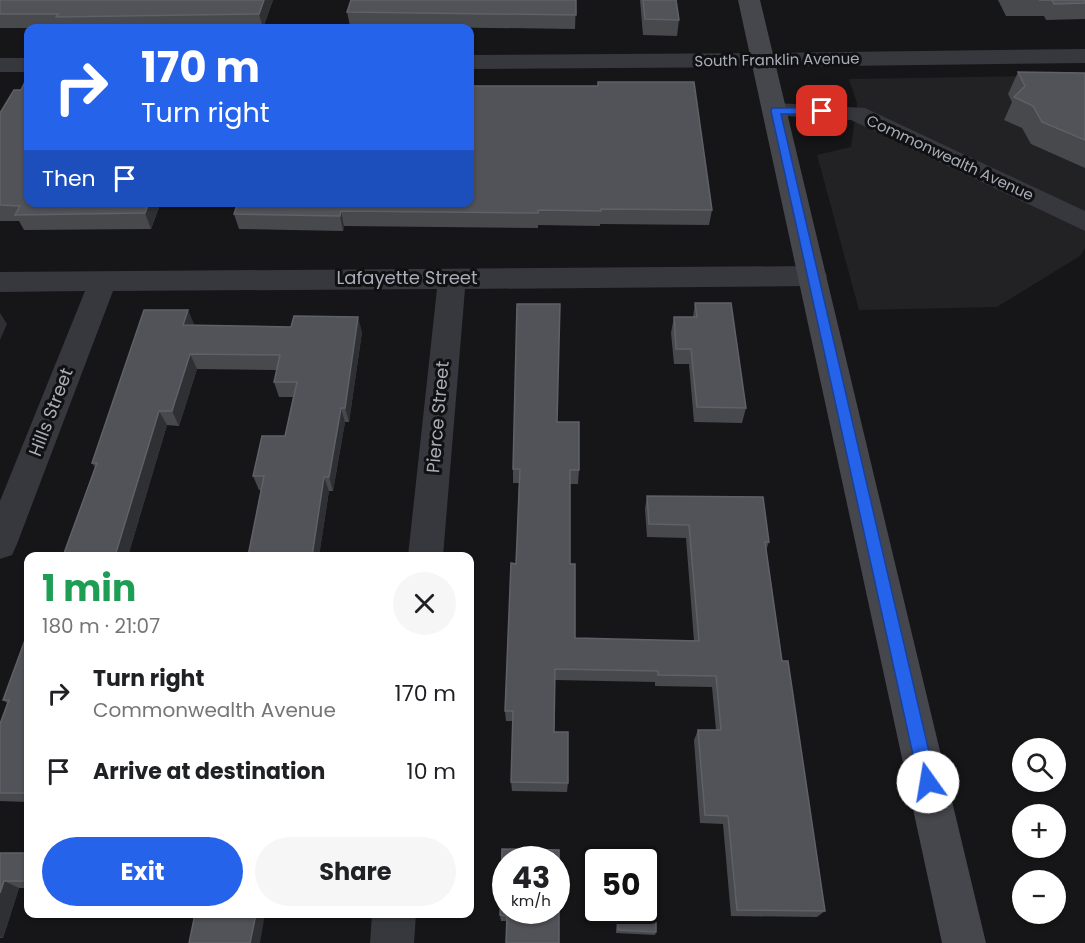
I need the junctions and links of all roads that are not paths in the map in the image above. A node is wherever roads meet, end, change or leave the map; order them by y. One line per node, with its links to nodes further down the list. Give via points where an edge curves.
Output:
1 (749, 0): 3 (main road)
2 (1085, 56): 3 (street, South Franklin Avenue)
3 (764, 60): 4 (street, South Franklin Avenue); 7 (main road)
4 (474, 62)
5 (0, 65): 6 (street)
6 (24, 65)
7 (776, 111): 8 (street, Commonwealth Avenue, via 856,113); 9 (main road)
8 (1085, 222)
9 (813, 276): 10 (street, Lafayette Street); 17 (main road)
10 (452, 278): 11 (street, Lafayette Street); 14 (street, Pierce Street)
11 (103, 281): 12 (street, Lafayette Street); 13 (street, Hills Street)
12 (0, 282)
13 (0, 544)
14 (426, 552)
15 (394, 918): 16 (street)
16 (392, 943)
17 (964, 943)

